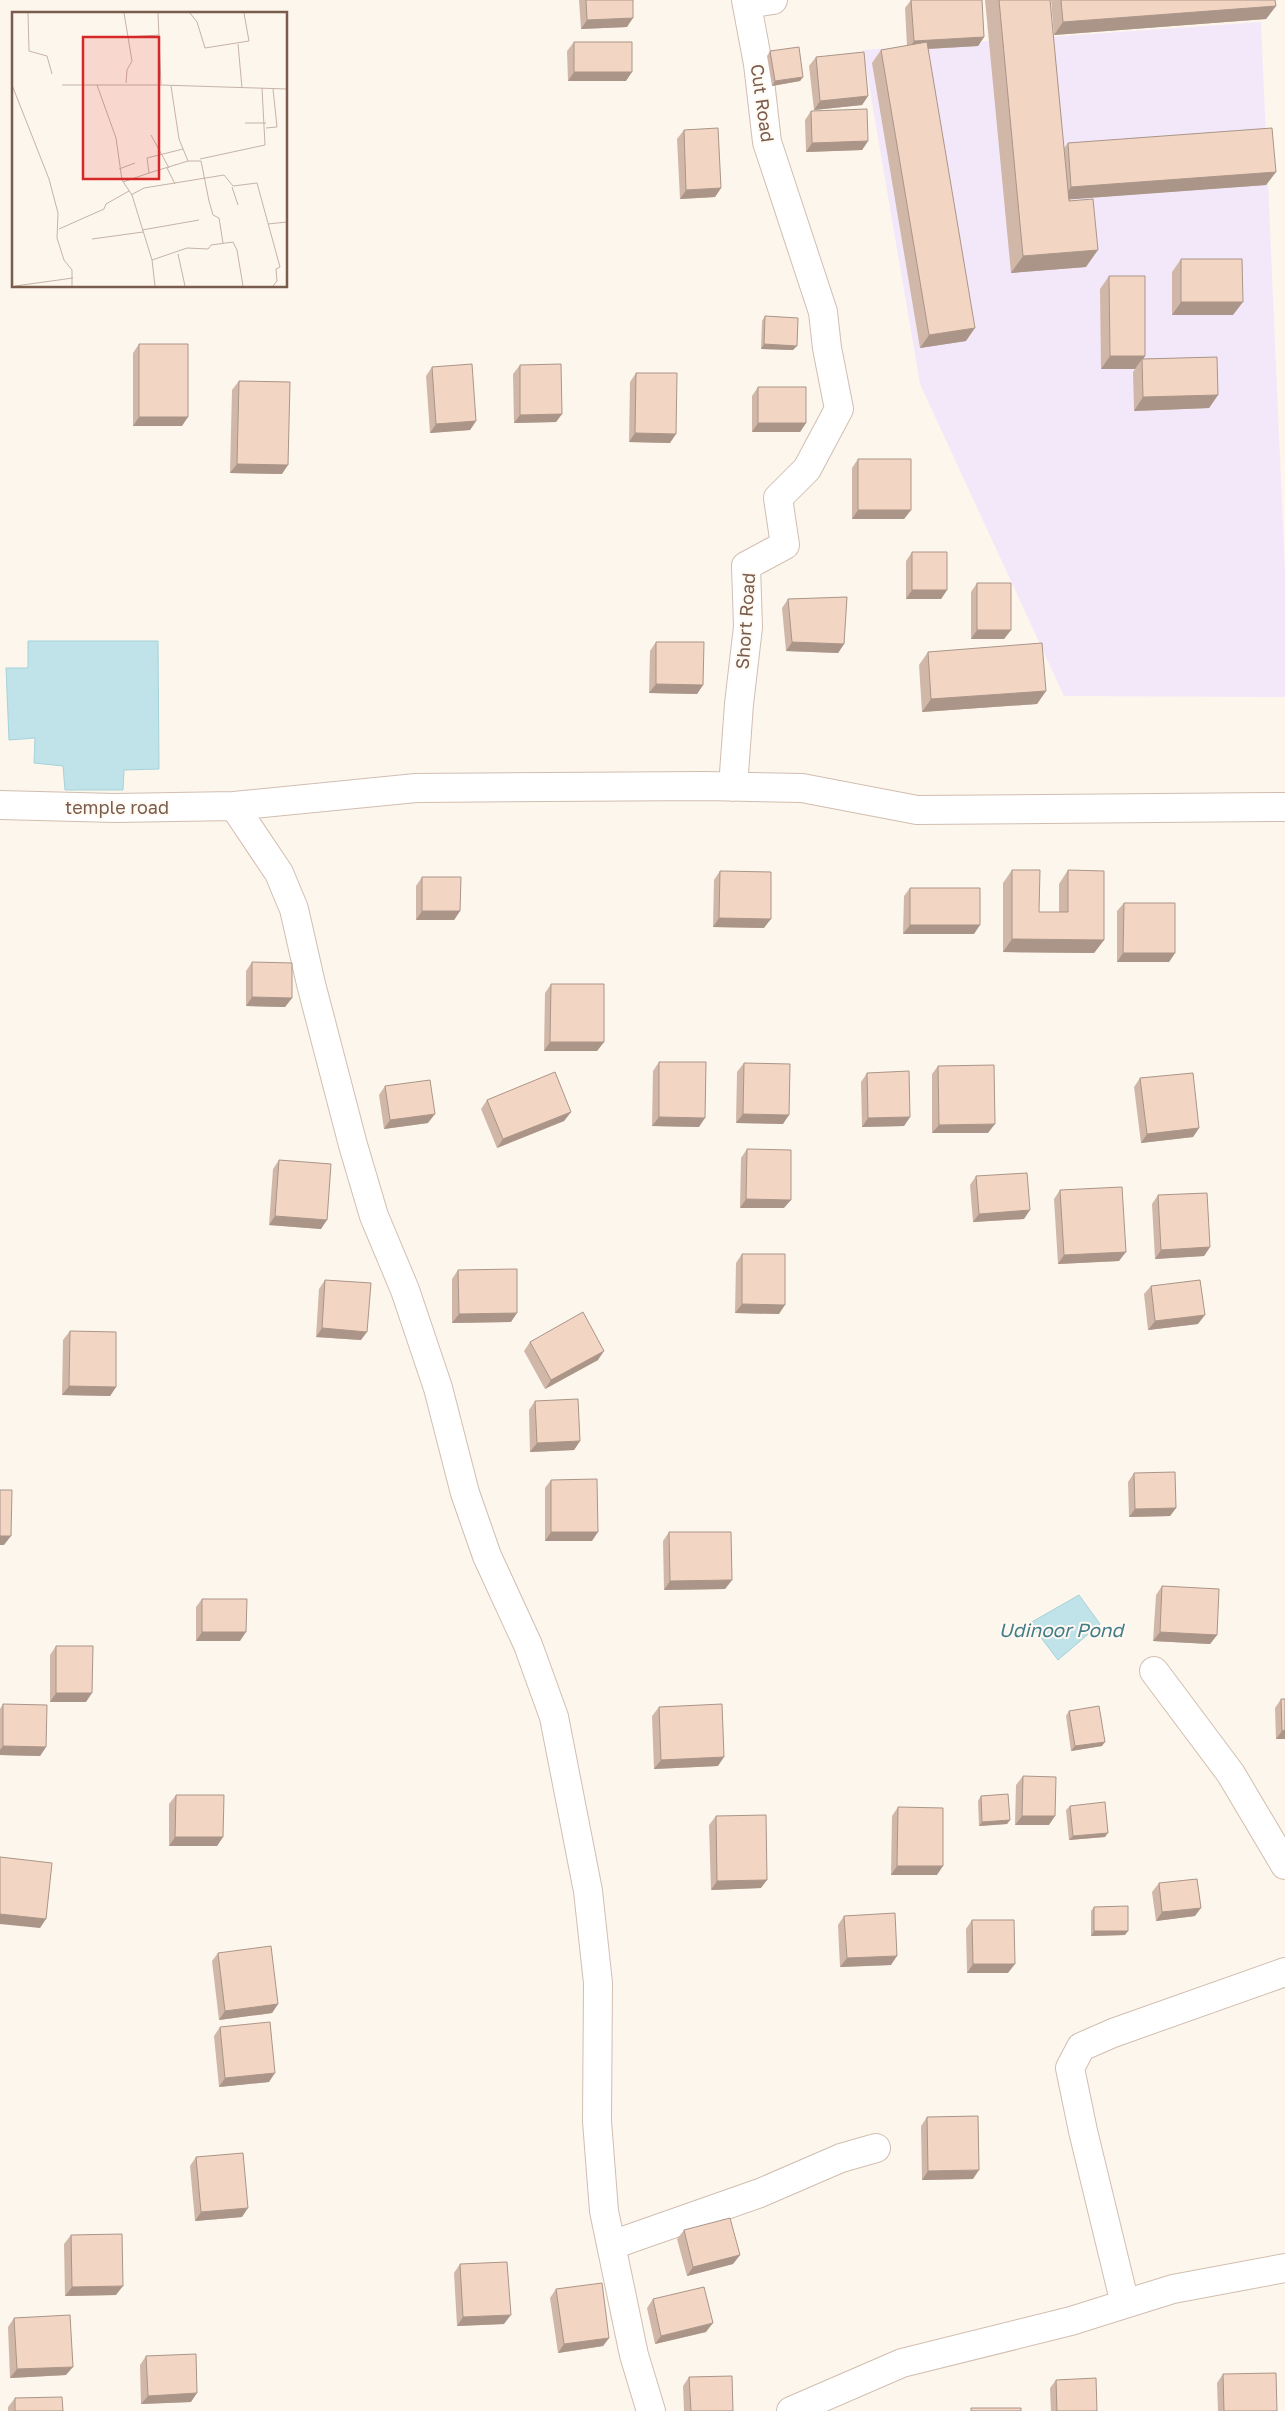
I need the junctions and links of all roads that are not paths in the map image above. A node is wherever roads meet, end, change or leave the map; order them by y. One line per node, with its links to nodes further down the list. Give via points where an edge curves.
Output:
1 (773, 0): 2 (street)
2 (746, 2): 3 (street, Cut Road, via 758,64 767,142)
3 (788, 204): 4 (street, Short Road, via 823,312 839,409 807,469 778,498 785,544 746,566 748,627 738,704)
4 (733, 787): 6 (street, temple road, via 416,788); 7 (street, temple road, via 802,788 917,810)
5 (0, 806): 6 (street, temple road)
6 (234, 806): 12 (street, via 279,873 294,909 374,1216 405,1290 438,1388 465,1493 484,1547 528,1645 554,1717 589,1900 598,1983 597,2121 604,2211)
7 (1285, 807)
8 (1154, 1671): 9 (street, via 1231,1774)
9 (1285, 1865)
10 (1285, 1972): 14 (street, via 1081,2047 1070,2068)
11 (876, 2148): 12 (street, via 841,2158 760,2193)
12 (612, 2244): 15 (street, via 634,2355)
13 (1285, 2268): 14 (street, via 1173,2288)
14 (1125, 2304): 16 (street, via 1071,2321 902,2363)
15 (651, 2411)
16 (791, 2411)

